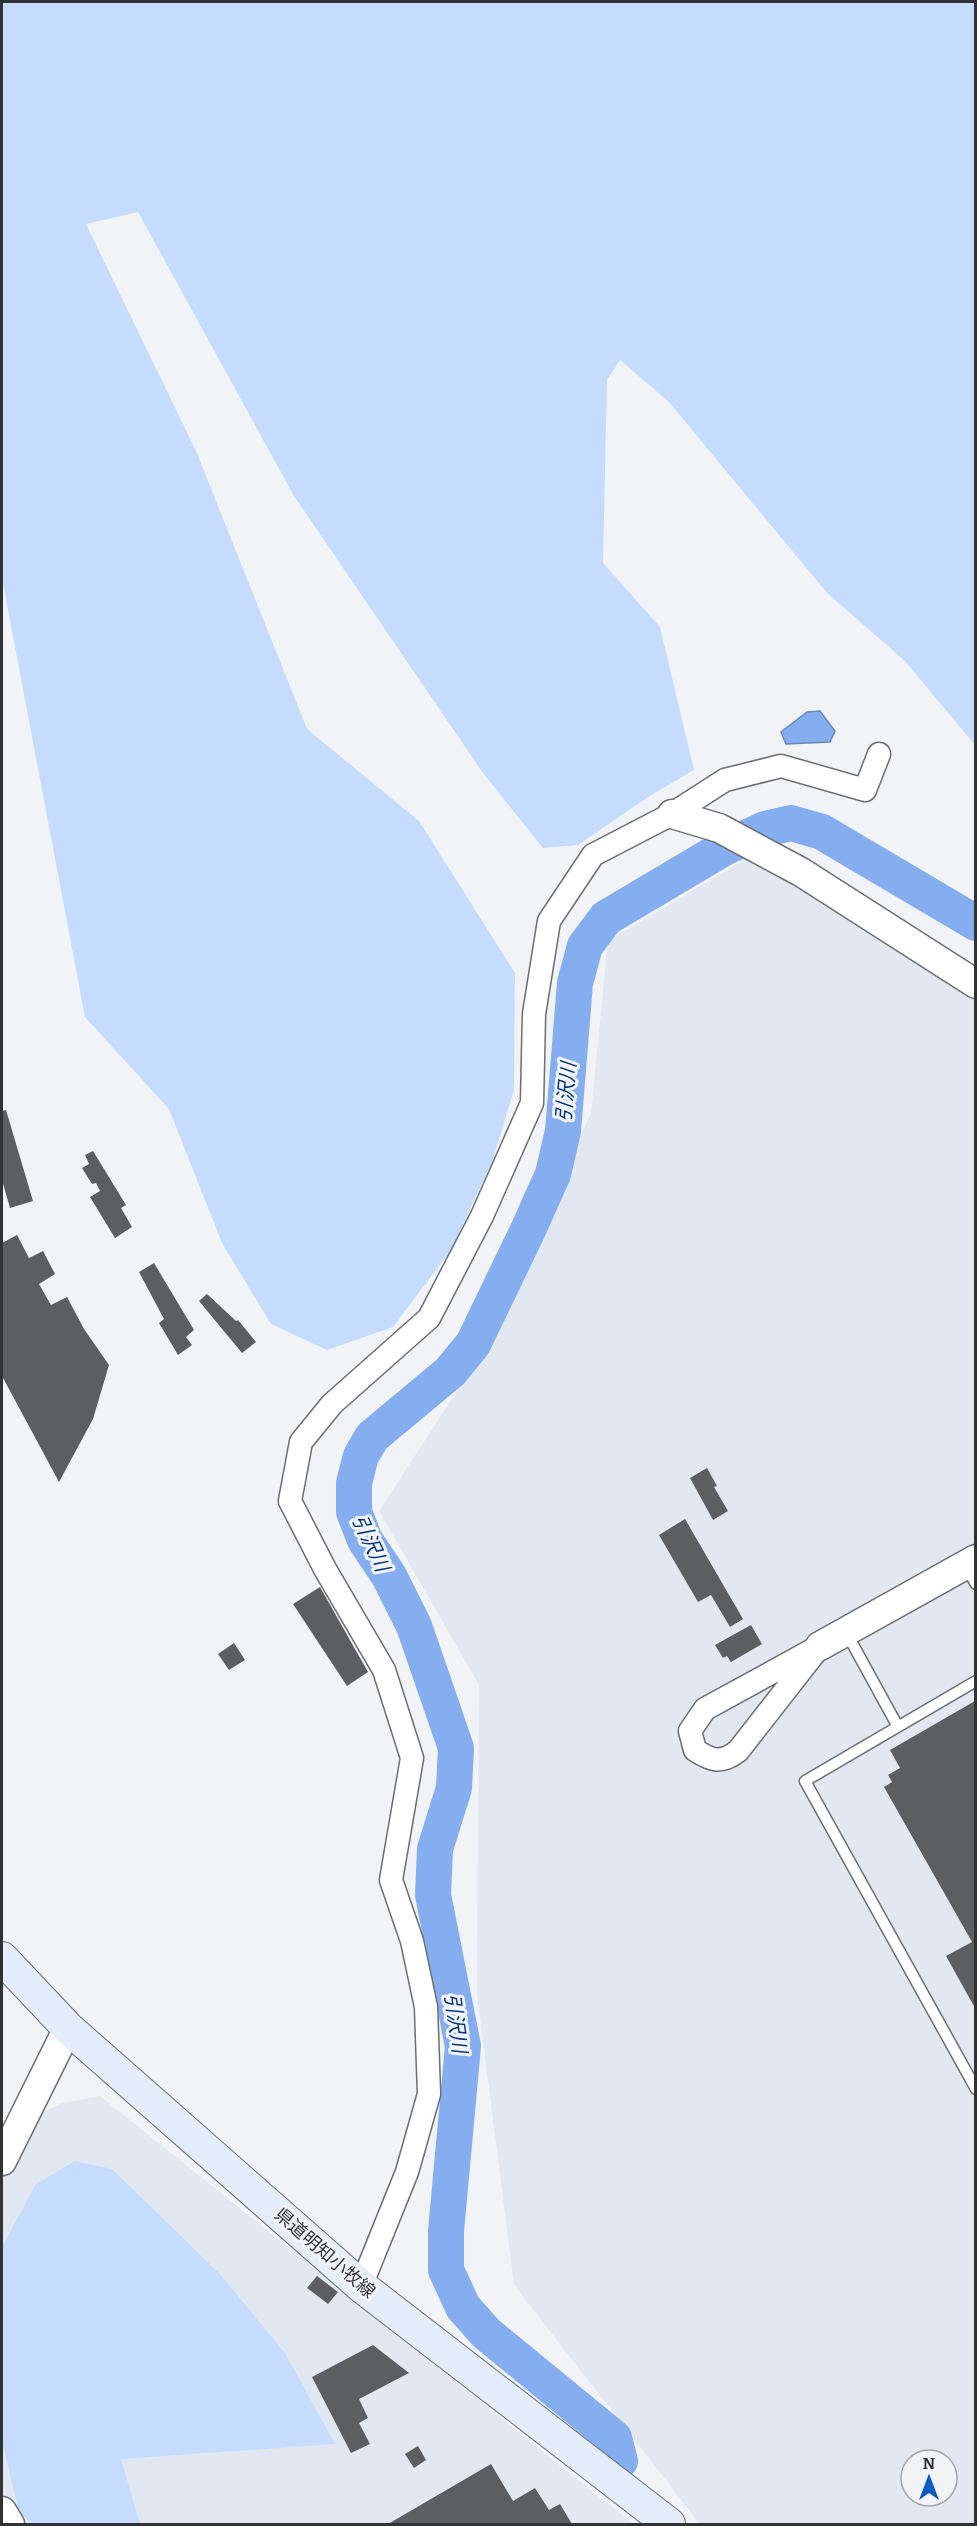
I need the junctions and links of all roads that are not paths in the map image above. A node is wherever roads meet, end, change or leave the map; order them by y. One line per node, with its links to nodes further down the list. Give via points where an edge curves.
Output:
1 (879, 754): 2 (street, via 865,790 781,766 725,780)
2 (672, 814): 3 (street, via 719,828 801,872); 13 (street, via 593,855 549,921 534,1014 532,1102 482,1216 429,1318 332,1404 301,1442 290,1501 384,1670 412,1758 392,1880 412,1941 426,2007 429,2094 407,2172)
3 (975, 984)
4 (972, 1569): 5 (street)
5 (845, 1632): 6 (street); 8 (lane)
6 (820, 1646): 6 (street, via 738,1751 727,1760 708,1759 695,1750 690,1731 705,1710)
7 (975, 1681): 8 (lane)
8 (897, 1725): 11 (lane, via 805,1781)
9 (2, 1958): 10 (main road, 県道明知小牧線)
10 (68, 2028): 12 (street); 13 (main road, 県道明知小牧線)
11 (975, 2089)
12 (2, 2161)
13 (361, 2286): 16 (main road, 県道明知小牧線)
14 (2, 2511): 15 (street)
15 (9, 2524)
16 (669, 2524)

